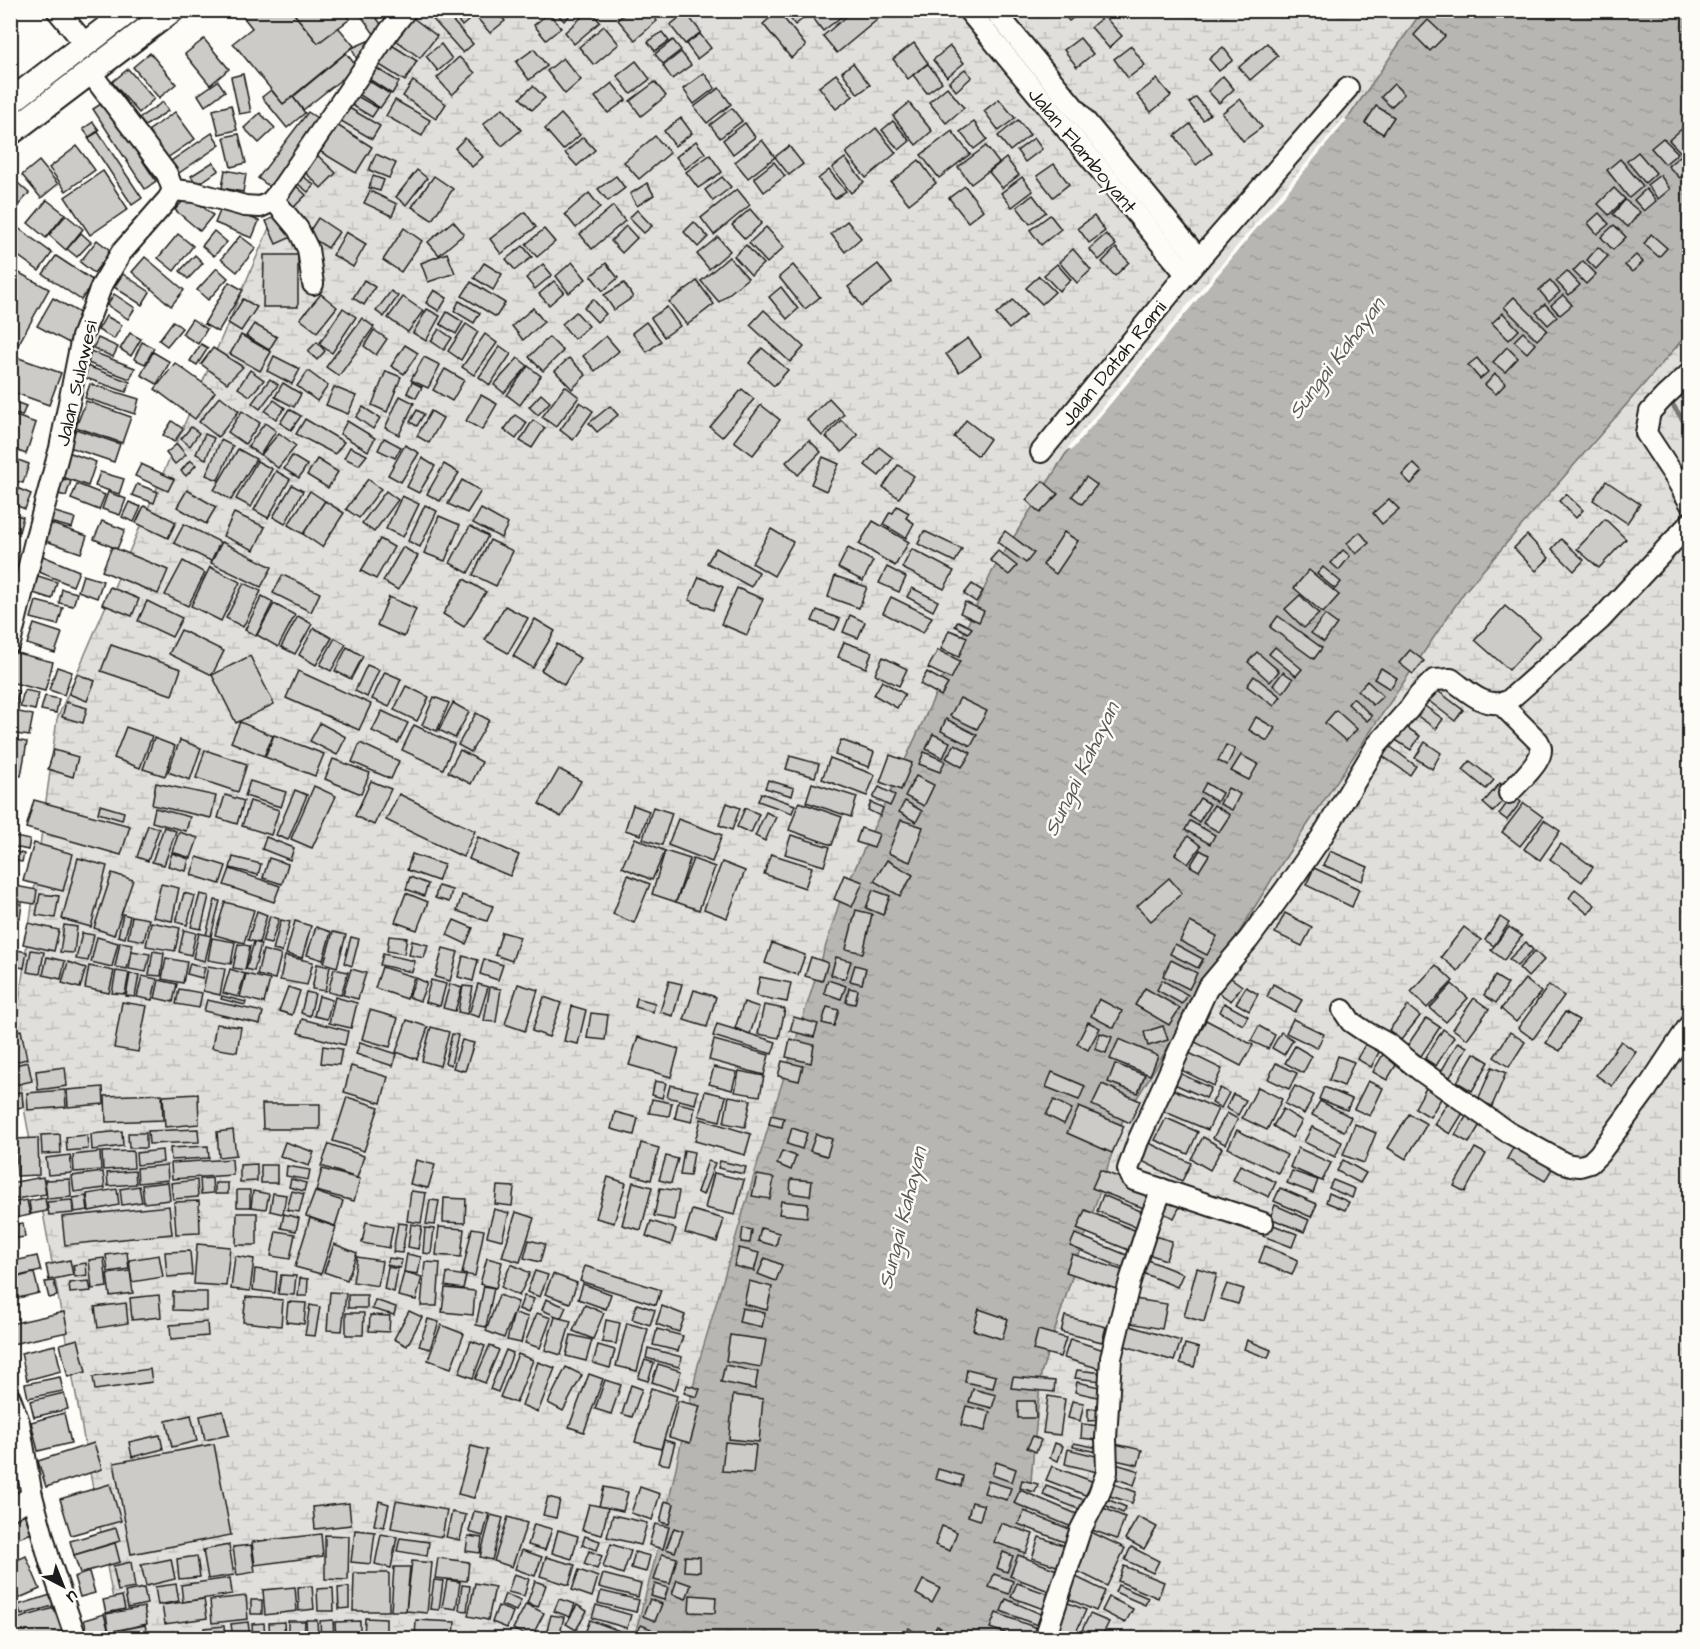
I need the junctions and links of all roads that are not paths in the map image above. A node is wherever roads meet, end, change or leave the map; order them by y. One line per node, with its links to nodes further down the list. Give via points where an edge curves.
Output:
1 (57, 10): 7 (street)
2 (130, 10): 7 (main road)
3 (172, 10): 8 (main road)
4 (406, 10): 15 (street)
5 (968, 10): 13 (street, Jalan Flamboyant)
6 (994, 10): 12 (street, Jalan Flamboyant)
7 (86, 45): 10 (main road)
8 (90, 72): 11 (main road); 14 (street, via 166,174)
9 (1348, 88): 16 (street)
10 (10, 102)
11 (10, 133)
12 (1124, 169): 13 (street); 16 (street, Jalan Flamboyant)
13 (1109, 182): 16 (street, Jalan Flamboyant)
14 (173, 190): 15 (street, via 245,206 260,207); 22 (street, Jalan Sulawesi, via 121,253 101,287 82,337 60,448)
15 (273, 199): 17 (street, via 298,229 308,249)
16 (1192, 266): 19 (street, Jalan Datah Rami)
17 (313, 284)
18 (1689, 373): 20 (street, via 1650,412 1646,434)
19 (1041, 452)
20 (1689, 503)
21 (1689, 523): 23 (street, via 1600,620)
22 (10, 643)
23 (1501, 704): 24 (street, via 1542,747 1537,761); 27 (street, via 1475,698 1451,679 1434,680 1420,693 1377,745 1287,887 1213,979 1128,1168 1134,1180)
24 (1509, 793)
25 (1343, 1010): 26 (street, via 1351,1022 1388,1044 1506,1131 1564,1163 1580,1166 1599,1154)
26 (1689, 1024)
27 (1162, 1189): 28 (street); 33 (street, via 1131,1281 1111,1358 1107,1472 1080,1531)
28 (1263, 1223)
29 (10, 1398): 30 (street, via 19,1422)
30 (32, 1496): 31 (street); 32 (street)
31 (10, 1510)
32 (76, 1638)
33 (1045, 1638)

